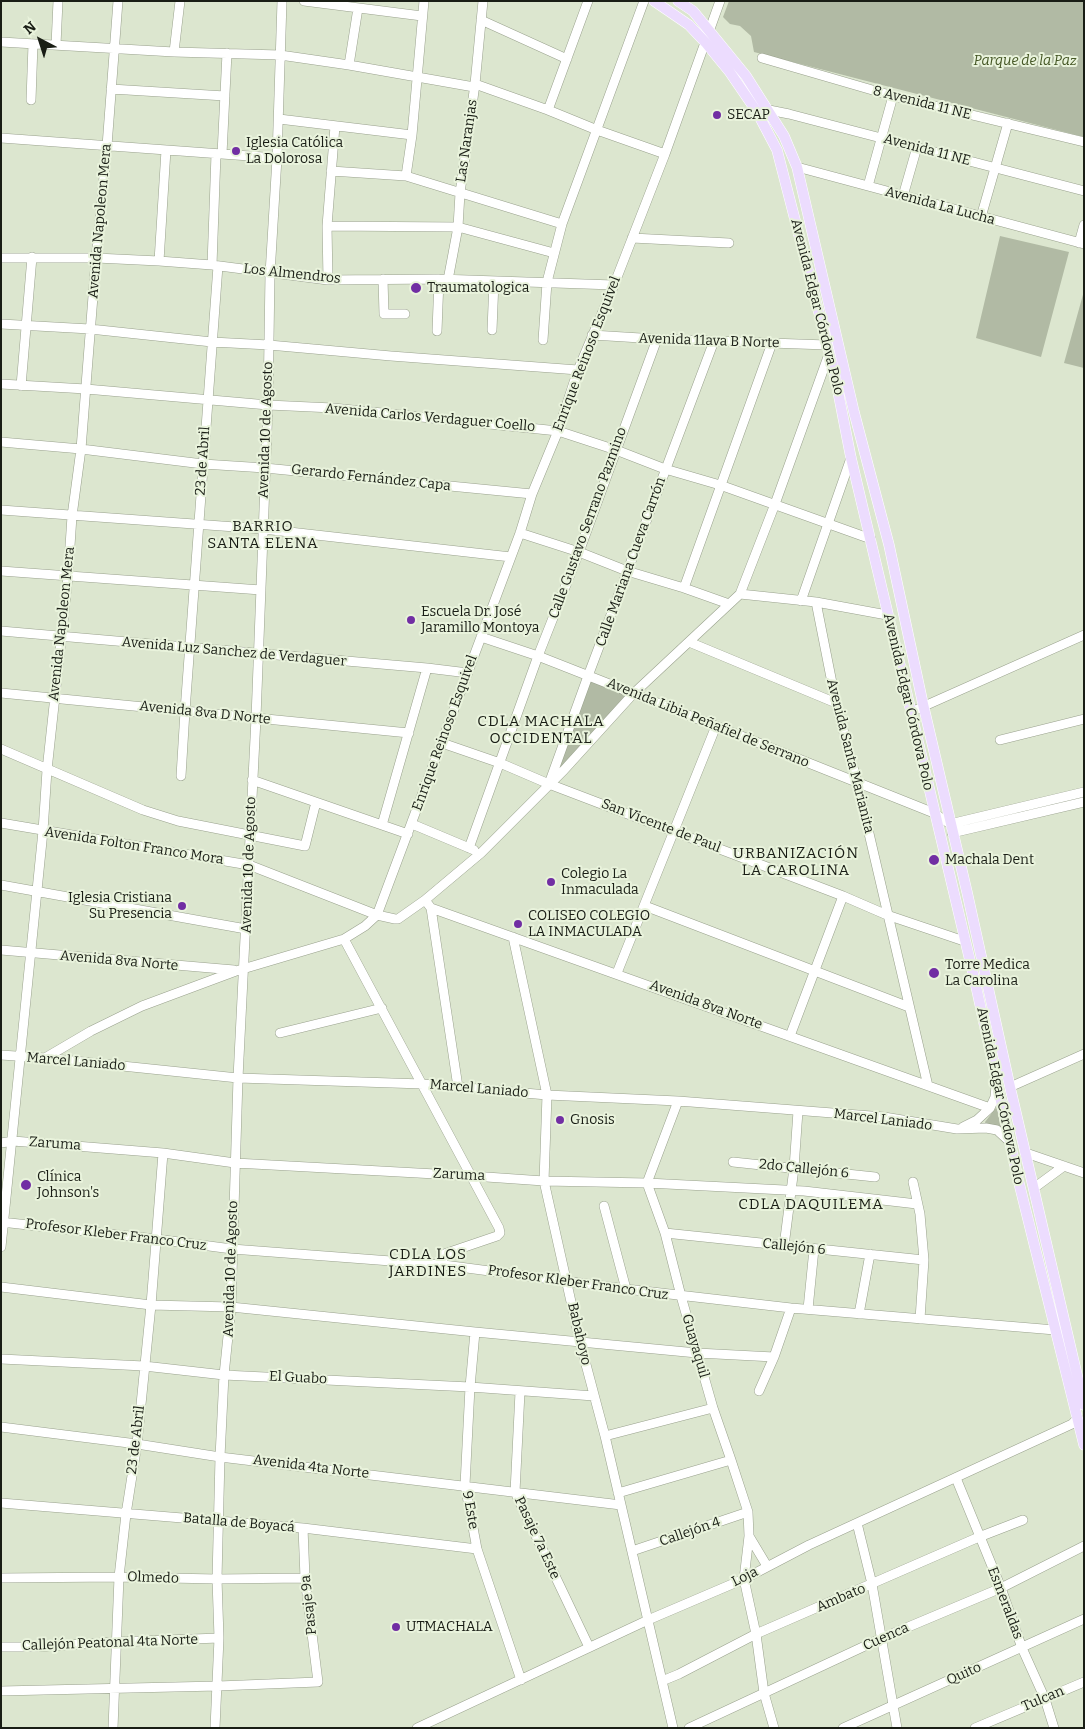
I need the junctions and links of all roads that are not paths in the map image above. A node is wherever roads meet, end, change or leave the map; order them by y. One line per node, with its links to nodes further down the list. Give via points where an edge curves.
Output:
1 (58, 1): 22 (street)
2 (118, 1): 23 (street, Avenida Napoleon Mera)
3 (180, 1): 24 (street)
4 (282, 1): 26 (street, Avenida 10 de Agosto)
5 (304, 1): 13 (street)
6 (424, 1): 16 (street)
7 (483, 1): 17 (street, Las Naranjas)
8 (588, 1): 28 (street)
9 (644, 1): 41 (street)
10 (654, 1): 20 (main road, Avenida Edgar Córdova Polo, via 690,25)
11 (678, 1): 18 (main road, Avenida Edgar Córdova Polo, via 694,11)
12 (720, 1): 18 (street, Enrique Reinoso Esquivel)
13 (319, 2): 15 (street)
14 (372, 5): 15 (street); 16 (street)
15 (358, 8): 29 (street)
16 (422, 16): 30 (street)
17 (481, 20): 28 (street); 31 (street, Las Naranjas)
18 (709, 30): 20 (street, Enrique Reinoso Esquivel); 37 (main road, Avenida Edgar Córdova Polo)
19 (1, 42): 21 (street)
20 (706, 43): 50 (street, Enrique Reinoso Esquivel); 94 (main road, Avenida Edgar Córdova Polo, via 757,112 777,150)
21 (33, 44): 22 (street); 35 (street)
22 (56, 45): 23 (street)
23 (113, 49): 24 (street); 32 (street, Avenida Napoleon Mera)
24 (174, 52): 25 (street)
25 (227, 54): 26 (street); 33 (street, 23 de Abril)
26 (280, 55): 29 (street); 38 (street, Avenida 10 de Agosto)
27 (762, 58): 34 (street, 8 Avenida 11 NE)
28 (567, 59): 36 (street)
29 (349, 65): 30 (street)
30 (417, 78): 31 (street); 42 (street)
31 (475, 86): 36 (street); 58 (street, Las Naranjas)
32 (111, 89): 33 (street); 46 (street, Avenida Napoleon Mera)
33 (225, 96): 49 (street, 23 de Abril)
34 (893, 96): 39 (street, 8 Avenida 11 NE); 44 (street)
35 (31, 100)
36 (548, 110): 41 (street)
37 (769, 110): 44 (street, Avenida 11 NE); 52 (main road, Avenida Edgar Córdova Polo)
38 (279, 119): 40 (street); 51 (street, Avenida 10 de Agosto)
39 (1008, 123): 45 (street, 8 Avenida 11 NE); 53 (street)
40 (335, 126): 42 (street); 54 (street)
41 (596, 130): 50 (street); 61 (street)
42 (412, 135): 55 (street)
43 (1, 138): 46 (street)
44 (881, 138): 47 (street, Avenida 11 NE); 56 (street)
45 (1084, 142)
46 (107, 146): 48 (street); 71 (street, Avenida Napoleon Mera)
47 (917, 147): 53 (street, Avenida 11 NE); 59 (street)
48 (166, 150): 49 (street); 72 (street)
49 (219, 154): 51 (street); 73 (street, 23 de Abril)
50 (665, 154): 65 (street, Enrique Reinoso Esquivel)
51 (277, 158): 74 (street, Avenida 10 de Agosto)
52 (797, 166): 56 (street, Avenida La Lucha); 147 (main road, Avenida Edgar Córdova Polo)
53 (995, 168): 57 (street, Avenida 11 NE); 60 (street)
54 (331, 171): 55 (street); 63 (street)
55 (406, 176): 58 (street)
56 (868, 186): 59 (street, Avenida La Lucha)
57 (1084, 191)
58 (460, 192): 61 (street); 64 (street, Las Naranjas)
59 (903, 196): 60 (street, Avenida La Lucha)
60 (981, 217): 67 (street, Avenida La Lucha)
61 (562, 224): 68 (street)
62 (1084, 224): 67 (street)
63 (327, 226): 64 (street); 76 (street)
64 (458, 227): 68 (street); 77 (street, Las Naranjas)
65 (632, 238): 66 (street); 80 (street, Enrique Reinoso Esquivel)
66 (729, 243)
67 (1082, 244)
68 (554, 253): 79 (street)
69 (32, 257): 70 (street, Los Almendros); 71 (street, Los Almendros); 83 (street)
70 (1, 258)
71 (96, 258): 72 (street, Los Almendros); 84 (street, Avenida Napoleon Mera)
72 (159, 261): 73 (street, Los Almendros)
73 (215, 265): 74 (street, Los Almendros); 91 (street, 23 de Abril)
74 (270, 274): 76 (street, Los Almendros); 93 (street, Avenida 10 de Agosto)
75 (383, 279): 76 (street, Los Almendros); 77 (street, Los Almendros); 81 (street, via 384,314)
76 (328, 280)
77 (444, 280): 78 (street, Los Almendros); 86 (street, Las Naranjas)
78 (494, 281): 79 (street, Los Almendros); 85 (street)
79 (547, 282): 80 (street, Los Almendros); 89 (street)
80 (614, 285): 87 (street, Enrique Reinoso Esquivel)
81 (405, 314)
82 (1, 324): 83 (street)
83 (26, 326): 84 (street); 97 (street)
84 (90, 329): 91 (street); 98 (street, Avenida Napoleon Mera)
85 (492, 330)
86 (437, 331)
87 (592, 335): 88 (street, Avenida 11ava B Norte); 95 (street, Enrique Reinoso Esquivel)
88 (657, 339): 90 (street, Avenida 11ava B Norte); 104 (street, Calle Gustavo Serrano Pazmino)
89 (543, 340)
90 (714, 341): 92 (street, Avenida 11ava B Norte); 108 (street, Calle Mariana Cueva Carrón)
91 (212, 342): 93 (street); 99 (street, 23 de Abril)
92 (772, 344): 94 (street, Avenida 11ava B Norte); 109 (street)
93 (269, 345): 95 (street); 100 (street, Avenida 10 de Agosto)
94 (828, 349): 105 (main road, Avenida Edgar Córdova Polo); 111 (street)
95 (578, 370): 101 (street, Enrique Reinoso Esquivel)
96 (1, 384): 97 (street, Avenida Carlos Verdaguer Coello)
97 (20, 386): 98 (street, Avenida Carlos Verdaguer Coello)
98 (86, 389): 99 (street, Avenida Carlos Verdaguer Coello); 103 (street, Avenida Napoleon Mera)
99 (208, 400): 100 (street, Avenida Carlos Verdaguer Coello); 106 (street, 23 de Abril)
100 (268, 405): 101 (street, Avenida Carlos Verdaguer Coello, via 333,408); 107 (street, Avenida 10 de Agosto)
101 (558, 430): 104 (street, Avenida Carlos Verdaguer Coello); 110 (street, Enrique Reinoso Esquivel)
102 (1, 442): 103 (street, Gerardo Fernández Capa)
103 (81, 449): 106 (street, Gerardo Fernández Capa); 113 (street, Avenida Napoleon Mera)
104 (616, 450): 108 (street, Avenida Carlos Verdaguer Coello); 119 (street, Calle Gustavo Serrano Pazmino)
105 (851, 458): 114 (street); 118 (main road, Avenida Edgar Córdova Polo)
106 (203, 464): 107 (street, Gerardo Fernández Capa); 115 (street, 23 de Abril)
107 (265, 468): 110 (street, Gerardo Fernández Capa); 116 (street, Avenida 10 de Agosto)
108 (665, 469): 109 (street, Avenida Carlos Verdaguer Coello); 122 (street, Calle Mariana Cueva Carrón)
109 (720, 485): 111 (street, Avenida Carlos Verdaguer Coello); 125 (street)
110 (532, 494): 117 (street, Enrique Reinoso Esquivel)
111 (775, 504): 114 (street, Avenida Carlos Verdaguer Coello); 127 (street)
112 (1, 510): 113 (street)
113 (72, 516): 115 (street); 123 (street, Avenida Napoleon Mera)
114 (829, 523): 118 (street, Avenida Carlos Verdaguer Coello); 128 (street)
115 (198, 524): 116 (street); 124 (street, 23 de Abril)
116 (263, 529): 120 (street); 126 (street, Avenida 10 de Agosto)
117 (520, 532): 119 (street); 120 (street, Enrique Reinoso Esquivel)
118 (871, 539): 131 (main road, Avenida Edgar Córdova Polo)
119 (579, 552): 122 (street); 139 (street, Calle Gustavo Serrano Pazmino)
120 (510, 557): 135 (street, Enrique Reinoso Esquivel)
121 (1, 571): 123 (street)
122 (628, 572): 125 (street); 142 (street, Calle Mariana Cueva Carrón)
123 (68, 576): 124 (street); 134 (street, Avenida Napoleon Mera)
124 (194, 585): 126 (street); 137 (street, 23 de Abril)
125 (684, 588): 130 (street)
126 (261, 590): 138 (street, Avenida 10 de Agosto)
127 (740, 594): 128 (street); 130 (street, Avenida Folton Franco Mora)
128 (801, 600): 129 (street)
129 (816, 602): 131 (street); 146 (street, Avenida Santa Marianita)
130 (729, 604): 136 (street, Avenida Folton Franco Mora)
131 (887, 615): 149 (main road, Avenida Edgar Córdova Polo)
132 (1, 631): 134 (street, Avenida Luz Sanchez de Verdaguer)
133 (1084, 634): 147 (street)
134 (61, 636): 137 (street, Avenida Luz Sanchez de Verdaguer); 145 (street, Avenida Napoleon Mera)
135 (481, 637): 139 (street, Avenida Libia Peñafiel de Serrano); 141 (street, Enrique Reinoso Esquivel)
136 (689, 642): 144 (street, Avenida Folton Franco Mora); 146 (street)
137 (189, 648): 138 (street, Avenida Luz Sanchez de Verdaguer); 148 (street, 23 de Abril)
138 (258, 654): 140 (street, Avenida Luz Sanchez de Verdaguer); 150 (street, Avenida 10 de Agosto)
139 (538, 656): 142 (street, Avenida Libia Peñafiel de Serrano); 157 (street, Calle Gustavo Serrano Pazmino)
140 (428, 668): 141 (street, Avenida Luz Sanchez de Verdaguer); 153 (street)
141 (468, 673): 155 (street, Enrique Reinoso Esquivel)
142 (588, 676): 144 (street, Avenida Libia Peñafiel de Serrano); 162 (street, Calle Mariana Cueva Carrón)
143 (1, 694): 145 (street, Avenida 8va D Norte)
144 (633, 694): 152 (street, Avenida Libia Peñafiel de Serrano); 162 (street, Avenida Folton Franco Mora)
145 (54, 698): 148 (street, Avenida 8va D Norte); 158 (street, Avenida Napoleon Mera)
146 (836, 702): 161 (street, Avenida Santa Marianita)
147 (923, 706): 149 (street); 170 (main road, Avenida Edgar Córdova Polo)
148 (184, 711): 150 (street, Avenida 8va D Norte); 159 (street, 23 de Abril)
149 (911, 712): 166 (main road, Avenida Edgar Córdova Polo)
150 (256, 718): 153 (street, Avenida 8va D Norte); 160 (street, Avenida 10 de Agosto)
151 (1084, 718): 154 (street)
152 (716, 726): 161 (street, Avenida Libia Peñafiel de Serrano); 172 (street)
153 (409, 733): 169 (street)
154 (1000, 740)
155 (442, 743): 157 (street, San Vicente de Paul); 168 (street, Enrique Reinoso Esquivel)
156 (1, 749): 158 (street)
157 (500, 763): 162 (street, San Vicente de Paul); 175 (street, Calle Gustavo Serrano Pazmino)
158 (47, 770): 171 (street, Avenida Napoleon Mera); 174 (street, via 143,810)
159 (181, 776)
160 (252, 780): 164 (street); 174 (street, Avenida 10 de Agosto)
161 (857, 782): 166 (street, Avenida Libia Peñafiel de Serrano); 184 (street, Avenida Santa Marianita)
162 (549, 784): 172 (street, San Vicente de Paul); 176 (street, Avenida Folton Franco Mora)
163 (1084, 792): 170 (street)
164 (316, 802): 169 (street); 174 (street, via 305,846)
165 (1084, 802): 170 (street)
166 (934, 813): 170 (street, Avenida Libia Peñafiel de Serrano); 188 (main road, Avenida Edgar Córdova Polo)
167 (1, 823): 171 (street, Avenida Folton Franco Mora)
168 (412, 824): 173 (street, Enrique Reinoso Esquivel); 175 (street)
169 (382, 825): 173 (street)
170 (951, 828): 207 (main road, Avenida Edgar Córdova Polo)
171 (43, 831): 177 (street, Avenida Folton Franco Mora); 179 (street, Avenida Napoleon Mera)
172 (674, 831): 180 (street, San Vicente de Paul); 182 (street)
173 (408, 834): 183 (street, Enrique Reinoso Esquivel)
174 (250, 836): 177 (street, Avenida 10 de Agosto)
175 (469, 848): 176 (street)
176 (481, 853): 181 (street, Avenida Folton Franco Mora)
177 (249, 865): 183 (street, Avenida Folton Franco Mora); 185 (street, Avenida 10 de Agosto)
178 (1, 886): 179 (street)
179 (37, 892): 185 (street); 190 (street, Avenida Napoleon Mera)
180 (843, 896): 184 (street, San Vicente de Paul); 192 (street)
181 (428, 904): 183 (street, Avenida Folton Franco Mora, via 395,919); 186 (street, Avenida 8va Norte); 206 (street)
182 (645, 906): 192 (street); 193 (street)
183 (377, 915): 187 (street)
184 (887, 915): 188 (street, San Vicente de Paul); 194 (street, Avenida Santa Marianita)
185 (246, 929): 191 (street, Avenida 10 de Agosto)
186 (514, 937): 193 (street, Avenida 8va Norte); 208 (street, Babahoyo)
187 (344, 939): 191 (street); 195 (street)
188 (964, 941): 203 (main road, Avenida Edgar Córdova Polo)
189 (1, 950): 190 (street, Avenida 8va Norte)
190 (31, 953): 191 (street, Avenida 8va Norte); 200 (street, Avenida Napoleon Mera)
191 (241, 970): 201 (street, via 142,1006); 202 (street, Avenida 10 de Agosto)
192 (814, 971): 194 (street); 197 (street)
193 (617, 973): 197 (street, Avenida 8va Norte)
194 (910, 1007): 205 (street, Avenida Santa Marianita)
195 (382, 1008): 196 (street); 204 (street)
196 (280, 1033)
197 (790, 1036): 205 (street, Avenida 8va Norte)
198 (1084, 1054): 207 (street)
199 (1, 1055): 200 (street, Marcel Laniado)
200 (21, 1057): 201 (street, Marcel Laniado); 213 (street, Avenida Napoleon Mera)
201 (45, 1058): 202 (street, Marcel Laniado)
202 (238, 1078): 204 (street, Marcel Laniado); 219 (street, Avenida 10 de Agosto)
203 (996, 1081): 210 (street); 214 (main road, Avenida Edgar Córdova Polo)
204 (423, 1084): 206 (street, Marcel Laniado); 223 (street)
205 (928, 1086): 210 (street, Avenida 8va Norte)
206 (458, 1087): 208 (street, Marcel Laniado)
207 (1010, 1087): 217 (main road, Avenida Edgar Córdova Polo)
208 (547, 1095): 209 (street, Marcel Laniado); 225 (street, Babahoyo)
209 (678, 1101): 211 (street, Marcel Laniado); 227 (street)
210 (990, 1108): 212 (street, via 977,1120)
211 (798, 1111): 212 (street, Marcel Laniado, via 884,1117); 221 (street)
212 (957, 1129): 214 (street, Marcel Laniado, via 997,1130)
213 (13, 1141): 215 (street, Zaruma); 216 (street, Zaruma); 232 (street, Avenida Napoleon Mera)
214 (1010, 1142): 253 (main road, Avenida Edgar Córdova Polo)
215 (1, 1143)
216 (163, 1153): 219 (street, Zaruma); 234 (street, 23 de Abril)
217 (1026, 1154): 220 (street); 228 (main road, Avenida Edgar Córdova Polo)
218 (732, 1162): 221 (street, 2do Callejón 6)
219 (235, 1163): 223 (street, Zaruma); 237 (street, Avenida 10 de Agosto)
220 (1064, 1166): 222 (street); 228 (street)
221 (794, 1168): 224 (street, 2do Callejón 6); 229 (street)
222 (1084, 1173)
223 (472, 1176): 225 (street, Zaruma); 241 (street, via 500,1233 444,1254)
224 (875, 1177)
225 (544, 1181): 227 (street, Zaruma); 242 (street, Babahoyo)
226 (913, 1182): 230 (street)
227 (647, 1183): 229 (street, Zaruma); 233 (street, Guayaquil)
228 (1034, 1188): 252 (main road, Avenida Edgar Córdova Polo)
229 (791, 1191): 230 (street, Zaruma); 235 (street)
230 (917, 1204): 240 (street)
231 (604, 1206): 244 (street)
232 (2, 1222): 234 (street, Profesor Kleber Franco Cruz); 236 (street, Avenida Napoleon Mera)
233 (665, 1233): 235 (street, Callejón 6); 245 (street, Guayaquil)
234 (156, 1239): 237 (street, Profesor Kleber Franco Cruz); 246 (street, 23 de Abril)
235 (784, 1246): 238 (street, Callejón 6)
236 (1, 1247)
237 (232, 1249): 241 (street, Profesor Kleber Franco Cruz); 247 (street, Avenida 10 de Agosto)
238 (814, 1249): 239 (street, Callejón 6); 249 (street)
239 (870, 1254): 240 (street, Callejón 6); 250 (street)
240 (924, 1260): 251 (street)
241 (444, 1264): 242 (street, Profesor Kleber Franco Cruz)
242 (566, 1281): 244 (street, Profesor Kleber Franco Cruz); 255 (street, Babahoyo)
243 (1, 1286): 246 (street)
244 (626, 1290): 245 (street, Profesor Kleber Franco Cruz)
245 (681, 1296): 248 (street, Profesor Kleber Franco Cruz); 256 (street, Guayaquil)
246 (151, 1305): 247 (street); 259 (street, 23 de Abril)
247 (231, 1307): 254 (street); 260 (street, Avenida 10 de Agosto)
248 (791, 1308): 249 (street, Profesor Kleber Franco Cruz); 257 (street)
249 (808, 1309): 250 (street, Profesor Kleber Franco Cruz)
250 (859, 1314): 251 (street, Profesor Kleber Franco Cruz)
251 (920, 1319): 253 (street, Profesor Kleber Franco Cruz)
252 (1066, 1327): 253 (street, Profesor Kleber Franco Cruz); 265 (main road, Avenida Edgar Córdova Polo)
253 (1055, 1330): 267 (main road, Avenida Edgar Córdova Polo)
254 (476, 1332): 255 (street); 261 (street, 9 Este)
255 (580, 1342): 256 (street); 264 (street, Babahoyo)
256 (696, 1352): 257 (street); 266 (street, Guayaquil)
257 (774, 1357): 262 (street)
258 (1, 1359): 259 (street, El Guabo)
259 (144, 1366): 260 (street, El Guabo); 270 (street, 23 de Abril)
260 (224, 1375): 261 (street, El Guabo); 272 (street, Avenida 10 de Agosto)
261 (470, 1387): 263 (street, El Guabo); 275 (street, 9 Este)
262 (759, 1391)
263 (520, 1392): 264 (street, El Guabo); 276 (street, Pasaje 7a Este)
264 (594, 1396): 269 (street, Babahoyo)
265 (1084, 1405)
266 (713, 1408): 269 (street); 273 (street, Guayaquil)
267 (1079, 1421): 271 (main road, Avenida Edgar Córdova Polo); 274 (street, Loja)
268 (1, 1427): 270 (street, Avenida 4ta Norte)
269 (605, 1436): 277 (street, Babahoyo)
270 (137, 1444): 272 (street, Avenida 4ta Norte); 281 (street, 23 de Abril)
271 (1084, 1445)
272 (220, 1457): 275 (street, Avenida 4ta Norte); 283 (street, Avenida 10 de Agosto)
273 (732, 1460): 277 (street); 280 (street, Guayaquil)
274 (956, 1478): 284 (street, Loja); 287 (street, Esmeraldas)
275 (466, 1485): 276 (street, Avenida 4ta Norte); 289 (street, 9 Este)
276 (515, 1492): 279 (street, Avenida 4ta Norte); 306 (street, Pasaje 7a Este)
277 (618, 1493): 279 (street, Babahoyo)
278 (1, 1503): 281 (street, Batalla de Boyacá)
279 (621, 1505): 290 (street, Babahoyo)
280 (748, 1512): 286 (street, Guayaquil); 290 (street, Callejón 4)
281 (126, 1514): 283 (street, Batalla de Boyacá); 292 (street, 23 de Abril)
282 (1023, 1520): 287 (street, Ambato)
283 (219, 1521): 285 (street, Batalla de Boyacá); 295 (street, Avenida 10 de Agosto)
284 (857, 1523): 291 (street, Loja); 297 (street)
285 (303, 1528): 289 (street, Batalla de Boyacá); 294 (street, Pasaje 9a)
286 (749, 1536): 291 (street, Guayaquil); 296 (street, Guayaquil)
287 (979, 1536): 297 (street, Ambato); 298 (street, Esmeraldas)
288 (1084, 1546): 298 (street, Cuenca)
289 (477, 1549): 308 (street, 9 Este)
290 (632, 1552): 300 (street, Babahoyo)
291 (767, 1566): 296 (street, Loja)
292 (119, 1577): 293 (street, Olmedo); 295 (street, Olmedo); 304 (street, 23 de Abril)
293 (1, 1578)
294 (305, 1578): 295 (street, Olmedo); 311 (street, Pasaje 9a, via 318,1682)
295 (217, 1579): 302 (street, Avenida 10 de Agosto)
296 (744, 1579): 300 (street, Loja); 301 (street, Guayaquil)
297 (872, 1584): 301 (street, Ambato); 303 (street)
298 (1001, 1588): 303 (street, Cuenca); 307 (street, Esmeraldas)
299 (1084, 1619): 307 (street, Quito)
300 (648, 1620): 306 (street, Loja); 309 (street, Babahoyo)
301 (756, 1634): 309 (street, Ambato); 314 (street, Guayaquil)
302 (219, 1638): 304 (street, Callejón Peatonal 4ta Norte); 311 (street, Avenida 10 de Agosto)
303 (882, 1638): 314 (street, Cuenca); 316 (street)
304 (115, 1642): 305 (street, Callejón Peatonal 4ta Norte); 312 (street, 23 de Abril)
305 (1, 1646)
306 (589, 1648): 308 (street, Loja)
307 (1022, 1648): 315 (street, Esmeraldas); 316 (street, Quito)
308 (521, 1680): 319 (street, Loja)
309 (662, 1681): 320 (street, Babahoyo)
310 (1084, 1682): 315 (street, Tulcan)
311 (218, 1686): 312 (street); 318 (street, Avenida 10 de Agosto)
312 (113, 1688): 313 (street); 317 (street, 23 de Abril)
313 (1, 1691)
314 (764, 1693): 321 (street, Cuenca); 322 (street, Guayaquil)
315 (1045, 1699): 325 (street, Tulcan); 326 (street, Esmeraldas)
316 (893, 1705): 323 (street, Quito); 324 (street)
317 (113, 1728)
318 (215, 1728)
319 (418, 1728)
320 (673, 1728)
321 (689, 1728)
322 (774, 1728)
323 (843, 1728)
324 (897, 1728)
325 (975, 1728)
326 (1054, 1728)

